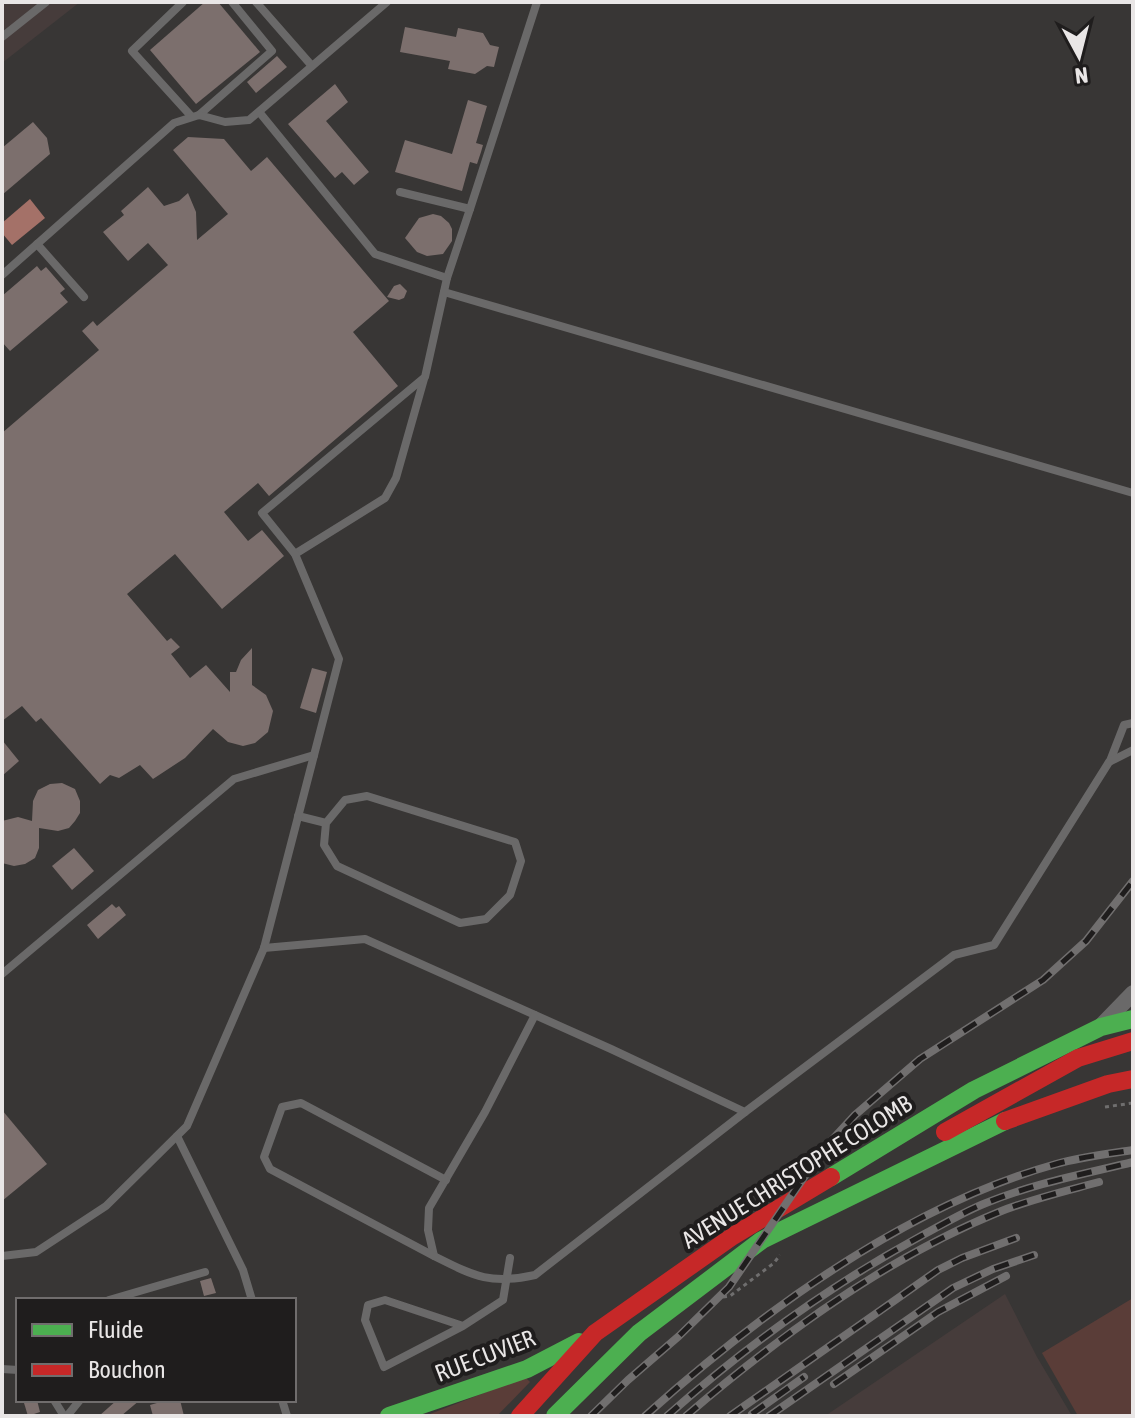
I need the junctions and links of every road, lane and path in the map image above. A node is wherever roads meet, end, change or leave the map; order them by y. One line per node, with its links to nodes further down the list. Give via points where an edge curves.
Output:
1 (46, 2): 7 (lane)
2 (183, 2): 10 (lane, via 132,51)
3 (232, 2): 10 (lane, via 272,51)
4 (256, 2): 8 (lane)
5 (387, 2): 8 (lane)
6 (537, 2): 12 (lane)
7 (2, 37)
8 (312, 66): 9 (lane)
9 (260, 113): 10 (lane, via 249,120 225,122); 15 (lane, via 375,254)
10 (195, 116): 13 (lane, via 174,123)
11 (400, 192): 12 (lane)
12 (470, 209): 15 (lane)
13 (37, 244): 14 (lane); 17 (lane)
14 (2, 275)
15 (447, 278): 16 (lane)
16 (444, 292): 18 (lane); 19 (lane)
17 (84, 297)
18 (425, 377): 20 (lane, via 396,478 385,498); 20 (lane, via 262,513)
19 (1133, 493)
20 (295, 554): 23 (lane, via 339,659)
21 (1133, 723): 24 (lane, via 1124,725)
22 (1133, 750): 24 (lane)
23 (314, 755): 25 (lane); 28 (lane, via 234,779)
24 (1109, 762): 38 (lane, via 994,945 954,955)
25 (298, 816): 26 (lane); 27 (lane)
26 (326, 823): 26 (lane, via 324,845 337,866 460,923 486,919 510,895 521,861 515,842 367,796 345,800)
27 (264, 948): 30 (lane, via 365,939); 39 (lane, via 187,1126)
28 (2, 974)
29 (1133, 993): 32 (street)
30 (535, 1015): 38 (lane); 40 (lane)
31 (1133, 1019): 32 (main road, AVENUE CHRISTOPHE COLOMB)
32 (1101, 1027): 53 (main road, AVENUE CHRISTOPHE COLOMB, via 974,1090 773,1211)
33 (1133, 1041): 42 (main road, via 1078,1058 795,1215)
34 (1133, 1064): 41 (main road, via 1032,1097)
35 (1133, 1079): 41 (main road, via 990,1126)
36 (1133, 1103): 37 (path)
37 (1103, 1108)
38 (745, 1112): 48 (lane, via 535,1275)
39 (177, 1136): 44 (lane, via 106,1206 36,1252); 51 (lane, via 243,1270)
40 (446, 1180): 45 (lane, via 429,1208); 45 (lane, via 301,1103 282,1107 264,1157 270,1169)
41 (819, 1211): 42 (main road)
42 (771, 1236): 58 (main road, via 639,1333)
43 (781, 1254): 49 (path, via 730,1296)
44 (2, 1256)
45 (434, 1256): 48 (lane, via 473,1276)
46 (510, 1258): 48 (lane)
47 (205, 1272): 50 (lane)
48 (506, 1281): 52 (lane, via 503,1300)
49 (719, 1297)
50 (116, 1298)
51 (251, 1298)
52 (463, 1326): 52 (lane, via 385,1300 368,1305 365,1320 384,1367)
53 (595, 1333): 56 (main road, RUE CUVIER, via 527,1369); 57 (main road, AVENUE CHRISTOPHE COLOMB)
54 (64, 1414): 55 (lane)
55 (52, 1416)
56 (389, 1416)
57 (520, 1416)
58 (555, 1416)

